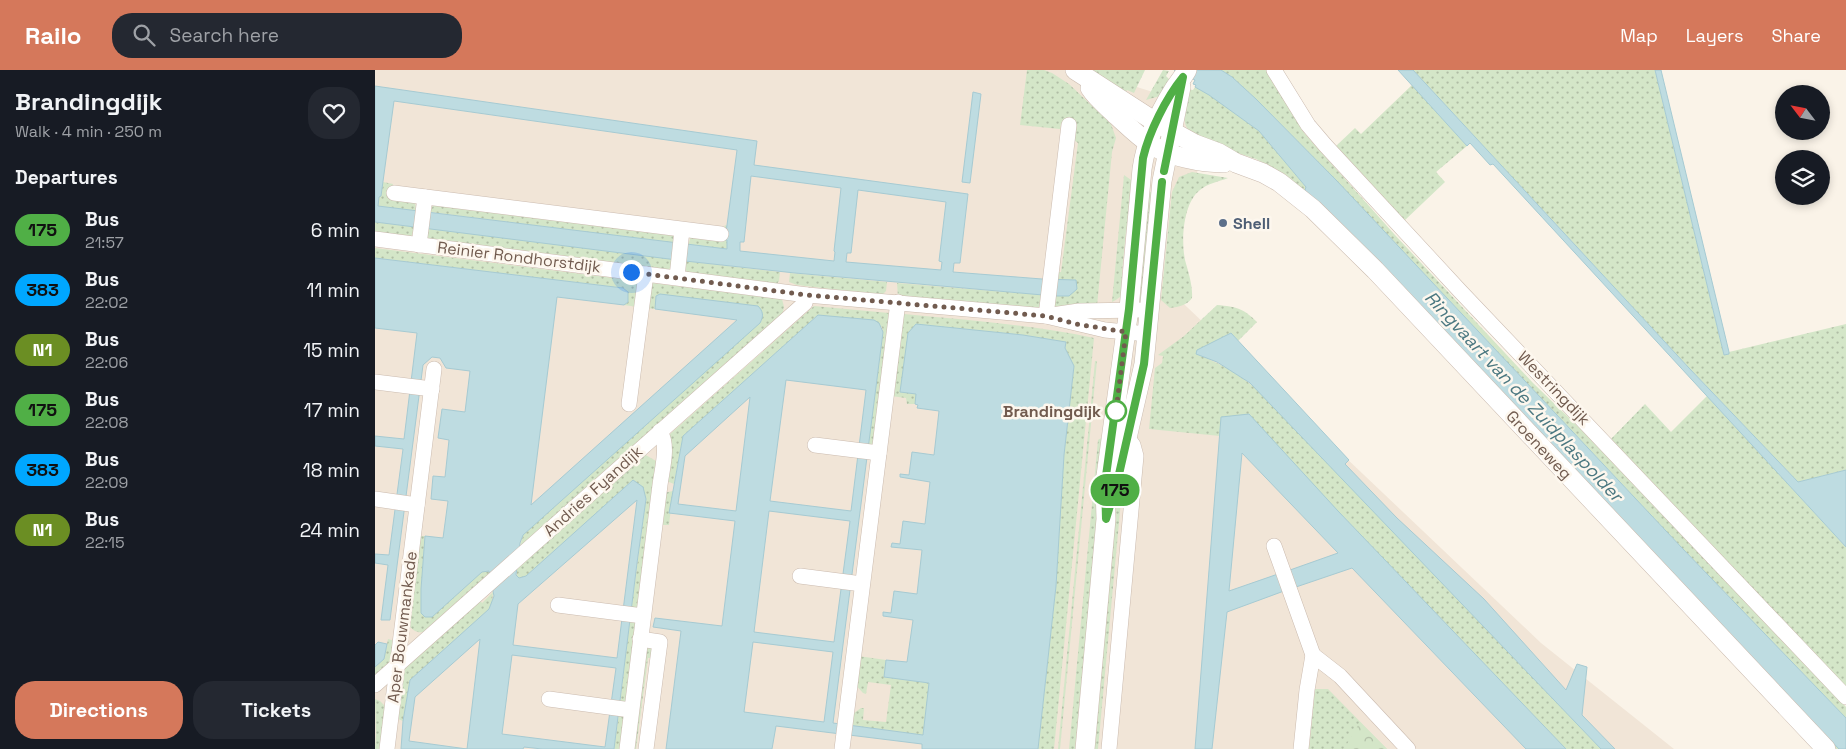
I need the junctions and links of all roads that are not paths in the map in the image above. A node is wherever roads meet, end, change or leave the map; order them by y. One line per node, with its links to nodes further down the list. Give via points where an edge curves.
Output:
1 (1274, 70): 44 (street, Westringdijk, via 1308,125 1325,145)
2 (1078, 73): 5 (street, Groeneweg); 6 (street, Groeneweg, via 1097,97)
3 (1185, 74): 5 (street)
4 (1069, 126): 20 (street)
5 (1165, 127): 6 (street); 7 (street); 8 (street, Groeneweg)
6 (1148, 143): 7 (street, Groeneweg); 19 (street, via 1142,168)
7 (1168, 152): 8 (street, Groeneweg, via 1215,164); 21 (street, via 1159,202)
8 (1235, 163): 55 (street, Groeneweg, via 1263,173 1288,188 1358,252)
9 (393, 193): 10 (street)
10 (425, 201): 11 (street); 14 (street, Reinier Rondhorstdijk)
11 (682, 234): 12 (street); 15 (street)
12 (721, 234)
13 (375, 239): 14 (street, Reinier Rondhorstdijk)
14 (420, 240): 16 (street, Reinier Rondhorstdijk)
15 (678, 272): 16 (street, Reinier Rondhorstdijk); 17 (street, Reinier Rondhorstdijk)
16 (646, 274): 27 (street)
17 (807, 295): 18 (street, Reinier Rondhorstdijk); 28 (street, Andries Fyandijk, via 805,303)
18 (898, 302): 20 (street, Reinier Rondhorstdijk); 31 (street)
19 (1129, 309): 20 (street, Reinier Rondhorstdijk); 21 (street, Reinier Rondhorstdijk); 22 (street)
20 (1047, 310): 22 (street, Reinier Rondhorstdijk, via 1076,324)
21 (1150, 312): 23 (street)
22 (1126, 332): 23 (street, Reinier Rondhorstdijk); 34 (street, via 1105,483)
23 (1147, 334): 29 (street, via 1142,374)
24 (434, 369): 26 (street, Aper Bouwmankade)
25 (375, 382): 26 (street)
26 (428, 389): 33 (street, Aper Bouwmankade)
27 (629, 404)
28 (660, 431): 39 (street, via 664,445); 42 (street, Andries Fyandijk)
29 (1127, 437): 34 (street); 52 (street, via 1136,456)
30 (815, 444): 31 (street)
31 (876, 453): 37 (street)
32 (375, 499): 33 (street)
33 (413, 504): 42 (street, Aper Bouwmankade)
34 (1106, 519): 51 (street)
35 (1274, 546): 41 (street)
36 (799, 576): 37 (street)
37 (859, 584): 47 (street)
38 (558, 606): 39 (street)
39 (640, 616): 40 (street)
40 (640, 639): 46 (street); 50 (street, via 660,642)
41 (1313, 655): 53 (street); 54 (street, via 1339,676)
42 (397, 666): 43 (street, Andries Fyandijk); 48 (street, Aper Bouwmankade)
43 (375, 685)
44 (1846, 697)
45 (549, 699): 46 (street)
46 (628, 709): 49 (street)
47 (843, 744)
48 (387, 749)
49 (627, 749)
50 (646, 749)
51 (1085, 749)
52 (1109, 749)
53 (1301, 749)
54 (1408, 749)
55 (1826, 749)

